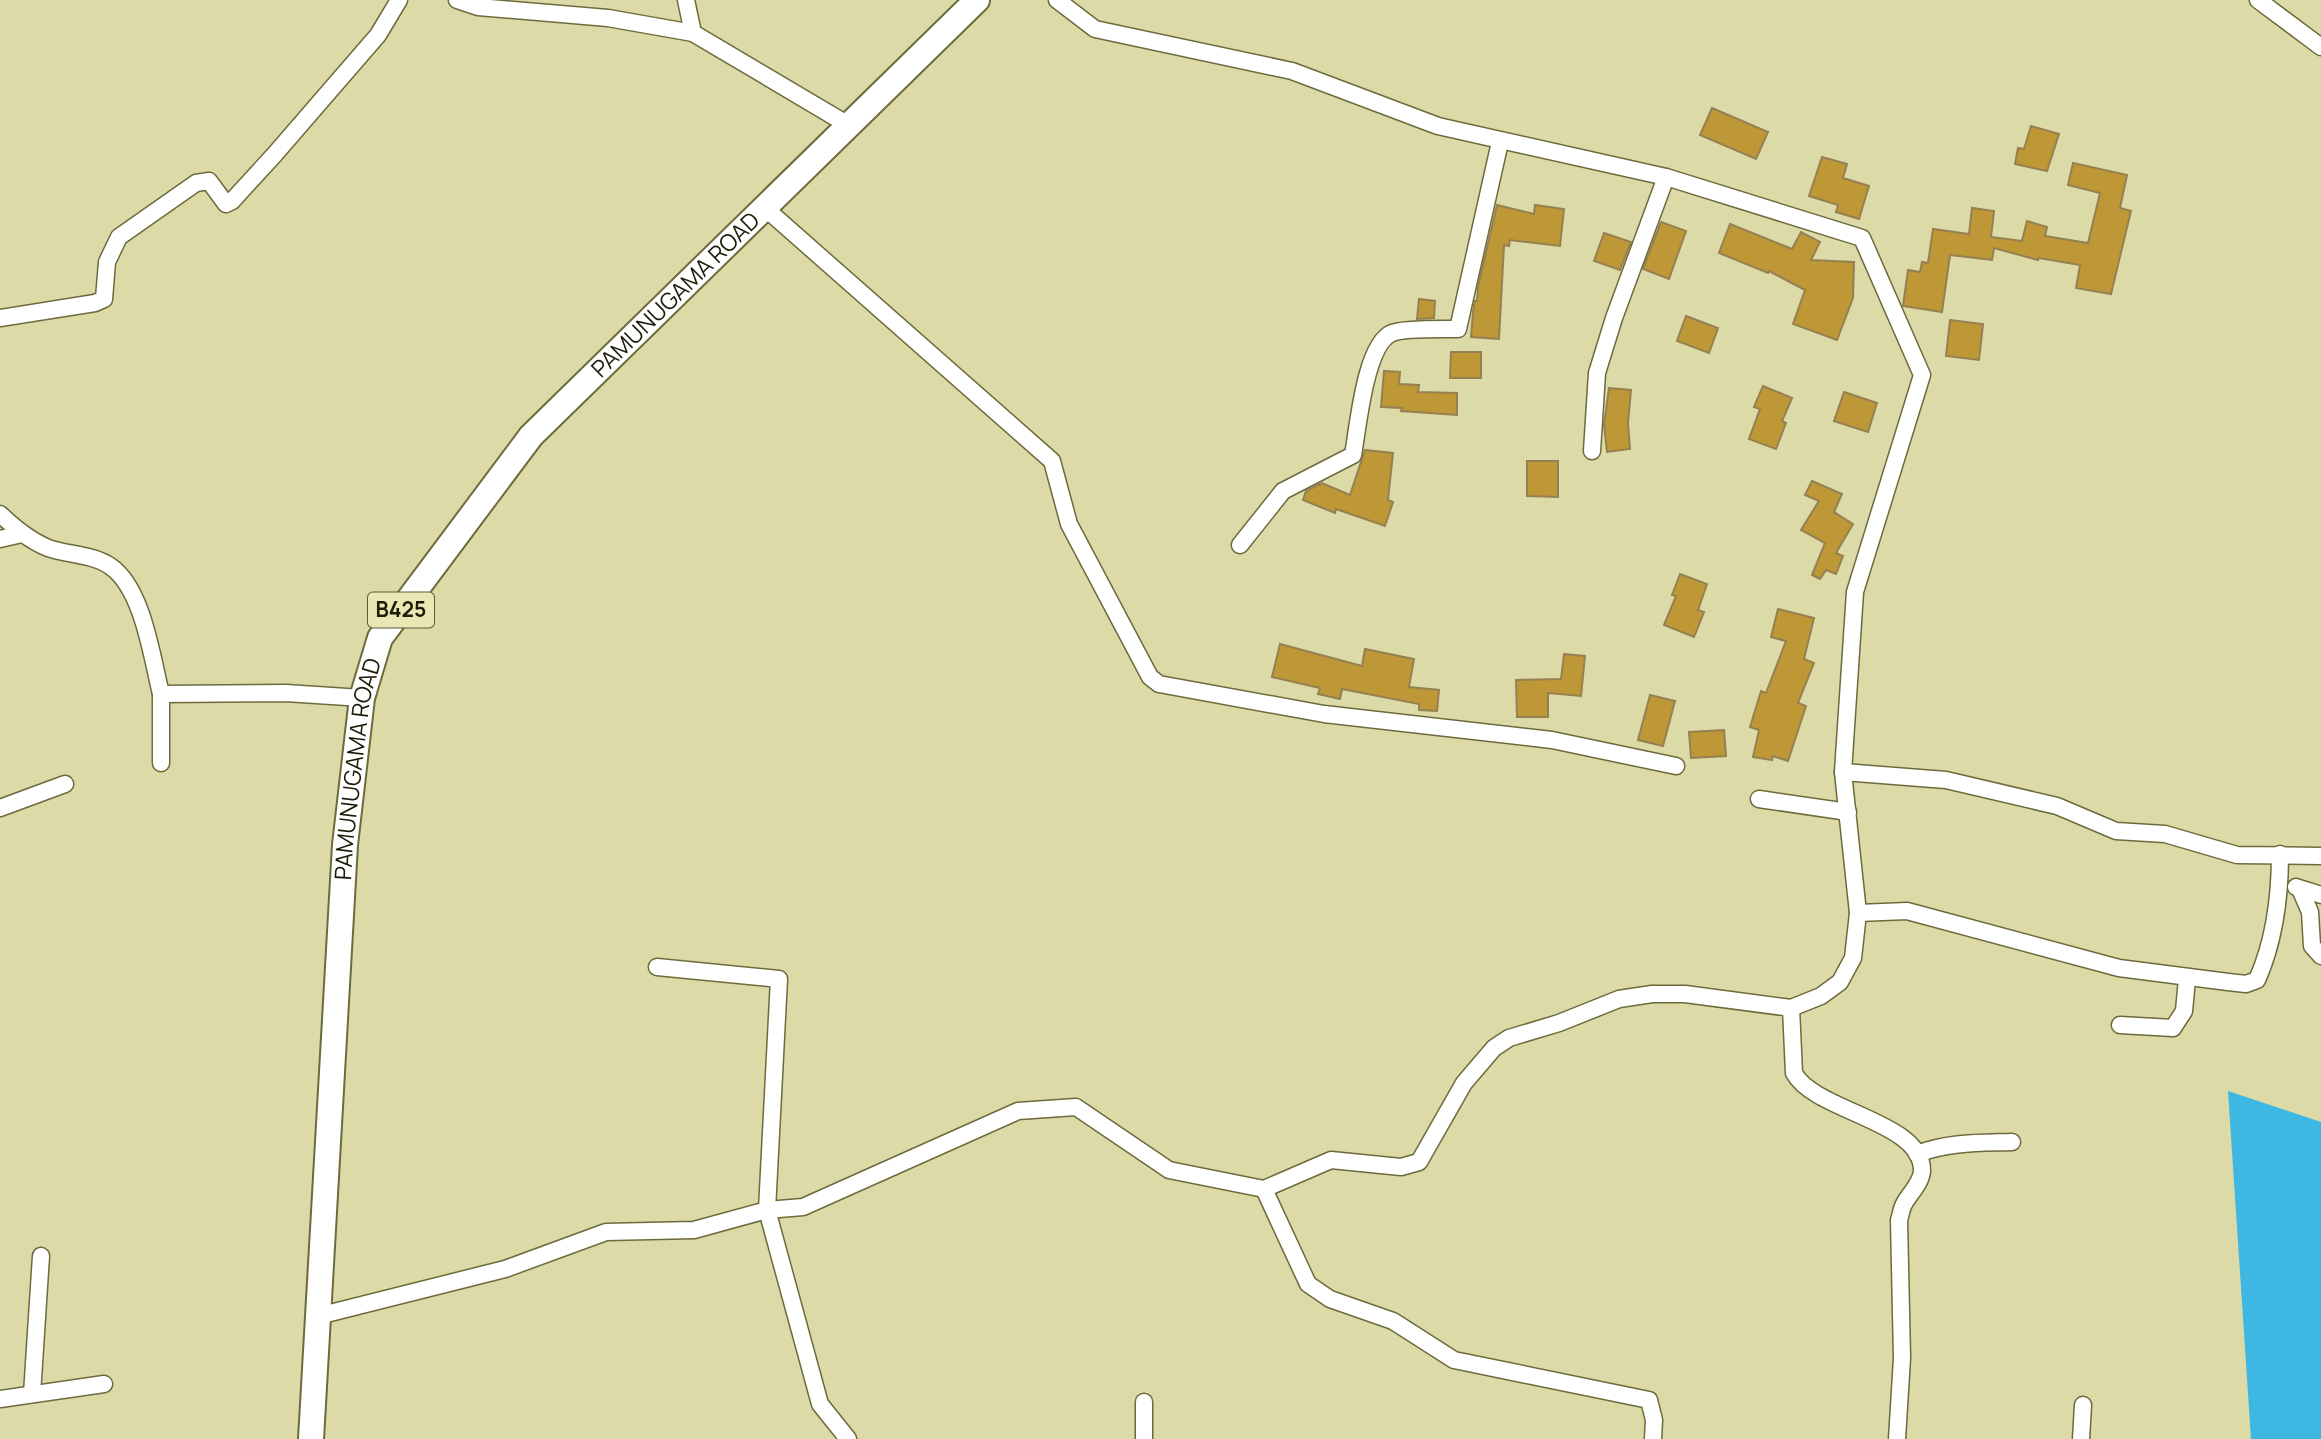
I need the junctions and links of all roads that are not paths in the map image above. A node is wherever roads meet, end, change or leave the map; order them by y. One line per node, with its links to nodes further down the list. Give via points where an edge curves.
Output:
1 (399, 0): 13 (street, via 378,35 232,201 226,204 209,181 196,183 119,237 107,262 104,299)
2 (457, 0): 7 (street, via 478,7 608,18)
3 (686, 0): 7 (street)
4 (977, 0): 9 (main road, PAMUNUGAMA ROAD / B425)
5 (1057, 0): 10 (street, via 1095,29 1292,71 1438,126)
6 (2258, 0): 8 (street)
7 (693, 33): 9 (street)
8 (2321, 47)
9 (850, 126): 12 (main road, PAMUNUGAMA ROAD / B425)
10 (1500, 142): 11 (street); 18 (street, via 1458,329 1393,332 1384,339 1367,369 1353,455 1283,491)
11 (1666, 177): 14 (street, via 1597,373); 23 (street, via 1862,239 1922,375 1855,592)
12 (765, 208): 20 (main road, PAMUNUGAMA ROAD / B425, via 531,436 380,638); 22 (street, via 1052,461 1069,524 1150,677 1159,684 1324,714 1552,740)
13 (0, 318)
14 (1592, 451)
15 (0, 514): 16 (street)
16 (22, 534): 17 (street); 19 (street, via 49,548 110,566 127,584 142,615)
17 (0, 539)
18 (1240, 545)
19 (162, 694): 20 (street); 21 (street)
20 (362, 698): 44 (main road, PAMUNUGAMA ROAD / B425, via 345,845)
21 (161, 763)
22 (1676, 766)
23 (1843, 772): 27 (street); 28 (street, via 1946,780 2057,806 2116,831 2165,834 2237,855)
24 (65, 784): 26 (street)
25 (1759, 799): 27 (street)
26 (0, 808)
27 (1848, 812): 33 (street)
28 (2280, 854): 29 (street); 30 (street)
29 (2321, 856)
30 (2280, 882): 31 (street); 36 (street, via 2265,962 2257,980 2246,984)
31 (2300, 888): 32 (street); 34 (street, via 2310,912 2312,946)
32 (2321, 895)
33 (1858, 913): 36 (street, via 1907,911 2119,968); 37 (street, via 1853,958 1840,982)
34 (2321, 956)
35 (657, 967): 42 (street, via 779,979)
36 (2188, 979): 38 (street, via 2183,1011 2173,1027)
37 (1791, 1008): 40 (street, via 1794,1073 1799,1082 1894,1132); 41 (street, via 1685,994 1619,999 1509,1038 1494,1048 1464,1083 1419,1162 1401,1167 1331,1160)
38 (2120, 1025)
39 (2012, 1142): 40 (street, via 1960,1143)
40 (1917, 1154): 54 (street, via 1920,1178 1899,1220 1902,1358)
41 (1264, 1189): 42 (street, via 1169,1170 1076,1107 1018,1111 803,1207); 53 (street, via 1308,1284 1330,1299 1393,1321 1454,1360 1649,1400)
42 (766, 1210): 44 (street, via 694,1230 606,1232 505,1269); 51 (street, via 820,1405)
43 (41, 1256): 46 (street)
44 (318, 1316): 50 (main road, PAMUNUGAMA ROAD / B425)
45 (104, 1384): 46 (street)
46 (32, 1394): 47 (street)
47 (0, 1399)
48 (1144, 1402): 52 (street)
49 (2083, 1405): 55 (street)
50 (311, 1439)
51 (848, 1439)
52 (1144, 1439)
53 (1653, 1439)
54 (1897, 1439)
55 (2081, 1439)

